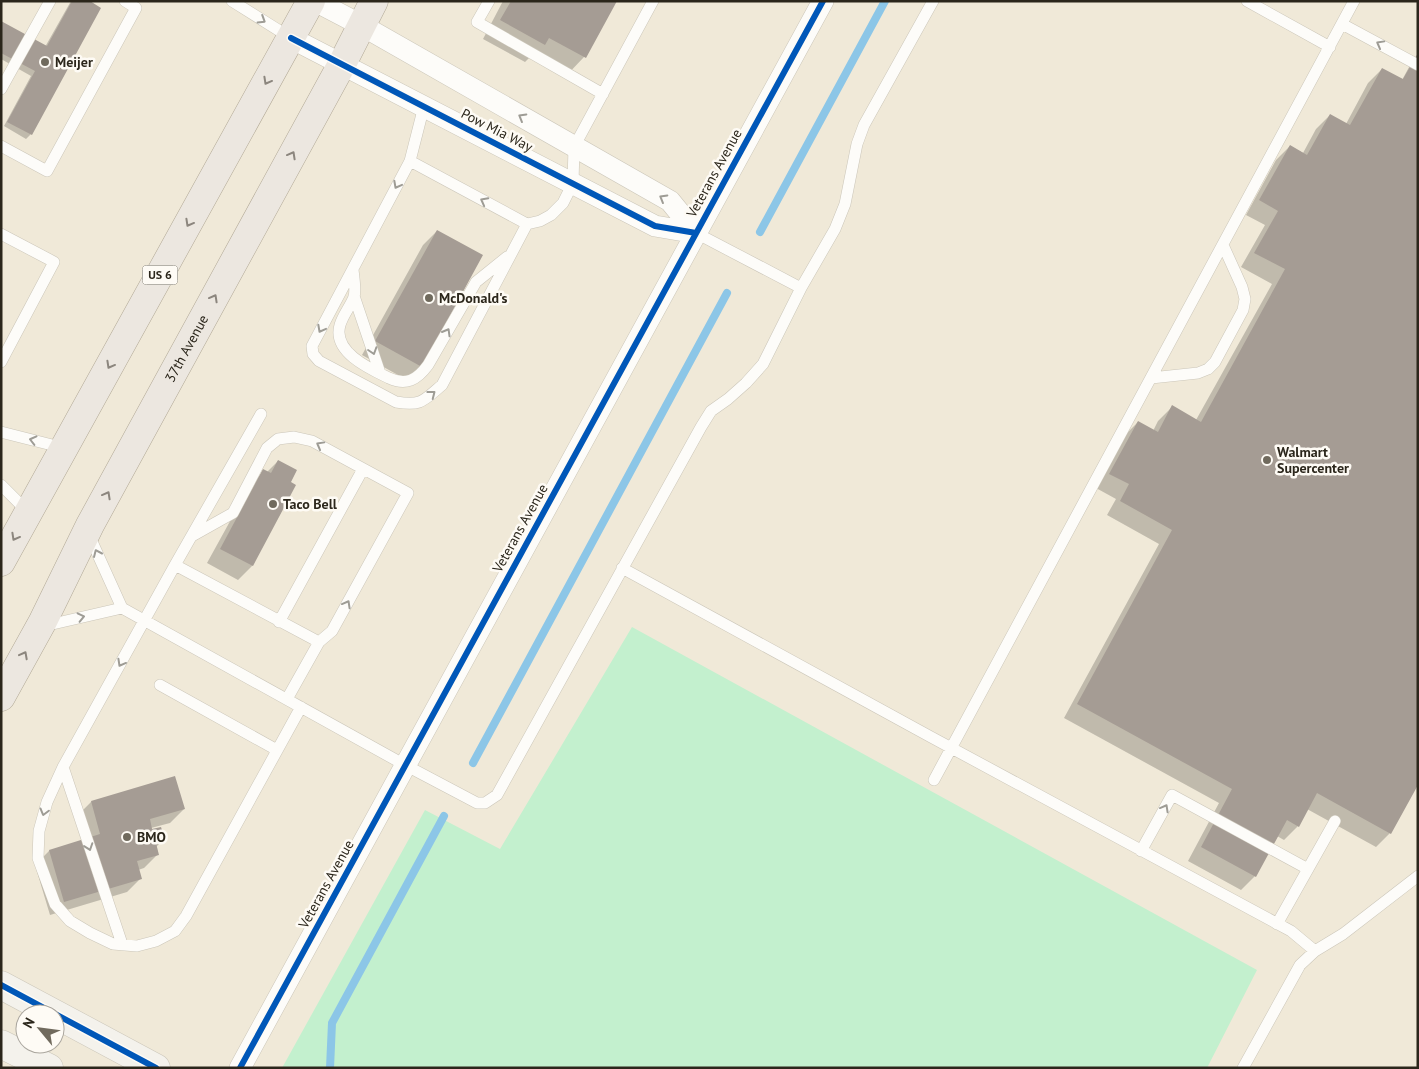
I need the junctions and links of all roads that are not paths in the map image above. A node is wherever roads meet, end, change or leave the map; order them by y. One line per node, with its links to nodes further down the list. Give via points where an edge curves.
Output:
1 (50, 1): 19 (lane)
2 (125, 1): 22 (lane, via 136,8 47,170)
3 (232, 1): 15 (lane, one-way to 15)
4 (311, 1): 15 (main road, US 6)
5 (315, 1): 14 (street, Pow Mia Way)
6 (374, 1): 14 (main road, 37th Avenue)
7 (489, 1): 20 (lane, via 477,22)
8 (653, 1): 20 (lane)
9 (822, 1): 27 (street, Veterans Avenue)
10 (933, 1): 32 (lane, via 864,125 845,204 835,229)
11 (1247, 1): 16 (lane)
12 (1354, 1): 13 (lane)
13 (1342, 24): 16 (lane); 18 (lane, one-way to 13)
14 (361, 25): 17 (main road, 37th Avenue); 23 (street, Pow Mia Way, one-way to 14)
15 (291, 38): 17 (street, Pow Mia Way); 39 (main road, US 6, one-way to 39)
16 (1330, 47): 29 (lane)
17 (342, 64): 21 (street, Pow Mia Way); 43 (main road, 37th Avenue, one-way to 17)
18 (1418, 65)
19 (1, 89)
20 (603, 94): 23 (lane)
21 (424, 106): 24 (lane); 25 (street, Pow Mia Way)
22 (1, 146)
23 (574, 147): 25 (lane); 27 (street, Pow Mia Way, one-way to 23, via 670,201)
24 (410, 161): 26 (lane, one-way to 24); 31 (lane, one-way to 31)
25 (573, 183): 26 (lane, via 563,203 551,215); 27 (street, Pow Mia Way, via 655,226)
26 (527, 224): 30 (lane)
27 (696, 233): 32 (lane); 59 (street, Veterans Avenue)
28 (1, 234): 34 (lane, via 54,262)
29 (1222, 245): 36 (lane); 36 (lane, via 1242,286 1243,310 1208,369)
30 (511, 254): 31 (lane, one-way to 30, via 312,346 313,354 318,361 396,402 409,404 420,402 442,385); 35 (lane, one-way to 30, via 396,381 410,381 421,374 476,282)
31 (353, 269): 33 (lane)
32 (801, 288): 47 (lane, via 763,364 712,411 701,426)
33 (354, 296): 35 (lane, one-way to 35); 35 (lane, via 343,316 340,338 347,352)
34 (1, 362)
35 (380, 373)
36 (1151, 378): 57 (lane)
37 (261, 414): 44 (lane)
38 (1, 432): 39 (lane, one-way to 38)
39 (64, 448): 42 (main road, US 6)
40 (363, 469): 44 (lane, one-way to 44, via 312,441 294,437 278,439 267,448 234,513); 50 (lane); 52 (lane, one-way to 40, via 332,631 408,493)
41 (1, 485): 42 (lane)
42 (28, 513): 45 (main road, US 6, one-way to 45)
43 (87, 531): 48 (lane, one-way to 43); 51 (main road, 37th Avenue)
44 (192, 536): 46 (lane)
45 (1, 562)
46 (175, 565): 49 (lane); 50 (lane)
47 (622, 568): 57 (lane); 59 (lane, via 497,795 485,803 477,803)
48 (122, 608): 49 (lane); 51 (lane, one-way to 48)
49 (145, 620): 55 (lane); 60 (lane, one-way to 60)
50 (279, 622): 52 (lane)
51 (40, 627): 54 (main road, 37th Avenue, one-way to 51)
52 (318, 642): 55 (lane)
53 (160, 685): 58 (lane)
54 (1, 698)
55 (287, 699): 56 (lane)
56 (301, 707): 58 (lane); 59 (lane)
57 (951, 748): 61 (lane); 63 (lane)
58 (277, 750): 67 (lane, via 175,931 138,946)
59 (405, 765): 73 (street, Veterans Avenue)
60 (63, 767): 67 (lane, one-way to 67); 67 (lane, one-way to 67, via 47,802 39,831 38,858 55,904 70,921 113,944)
61 (934, 780)
62 (1335, 821): 64 (lane)
63 (1141, 851): 64 (lane, one-way to 64, via 1172,795); 66 (lane)
64 (1308, 869): 66 (lane)
65 (1418, 876): 68 (lane, via 1344,934)
66 (1277, 924): 68 (lane)
67 (122, 944)
68 (1315, 951): 74 (lane, via 1300,965)
69 (1, 985): 72 (street)
70 (1, 1044): 71 (street)
71 (49, 1068)
72 (156, 1068)
73 (240, 1068)
74 (1243, 1068)

